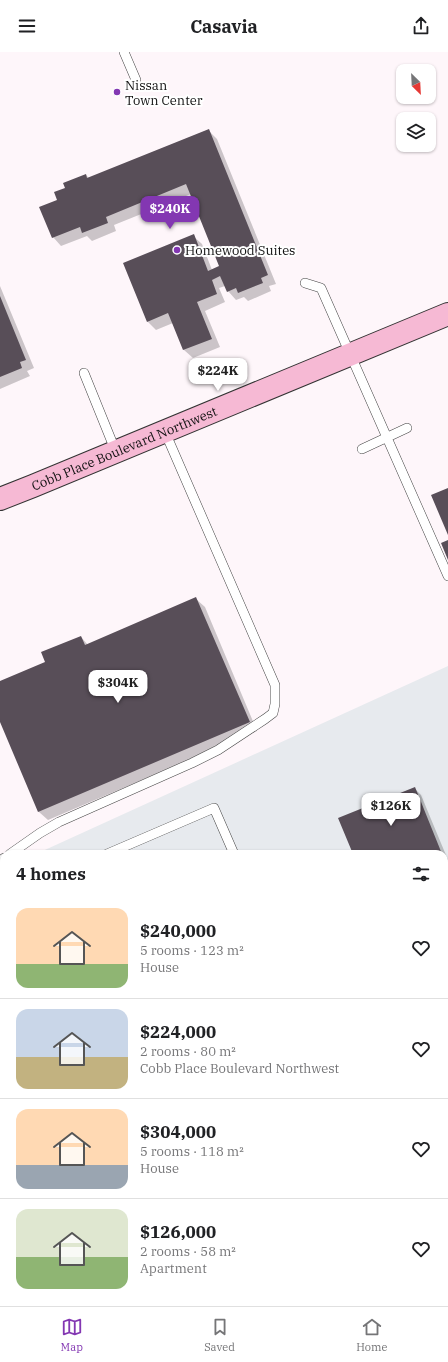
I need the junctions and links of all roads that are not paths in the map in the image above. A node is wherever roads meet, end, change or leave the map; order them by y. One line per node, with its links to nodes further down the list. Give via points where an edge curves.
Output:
1 (124, 52): 2 (lane)
2 (136, 80)
3 (305, 283): 5 (lane, via 322,288)
4 (448, 314): 5 (street, Cobb Place Boulevard Northwest)
5 (351, 355): 8 (street, Cobb Place Boulevard Northwest); 9 (lane)
6 (84, 373): 11 (lane)
7 (407, 428): 9 (lane)
8 (165, 432): 11 (street, Cobb Place Boulevard Northwest); 14 (lane, via 275,685 276,704 273,713 218,750 59,822)
9 (387, 437): 10 (lane); 13 (lane)
10 (362, 448)
11 (116, 452): 12 (street, Cobb Place Boulevard Northwest)
12 (0, 498)
13 (448, 576)
14 (16, 850)
15 (116, 850): 16 (lane, via 214,808)
16 (232, 850)

